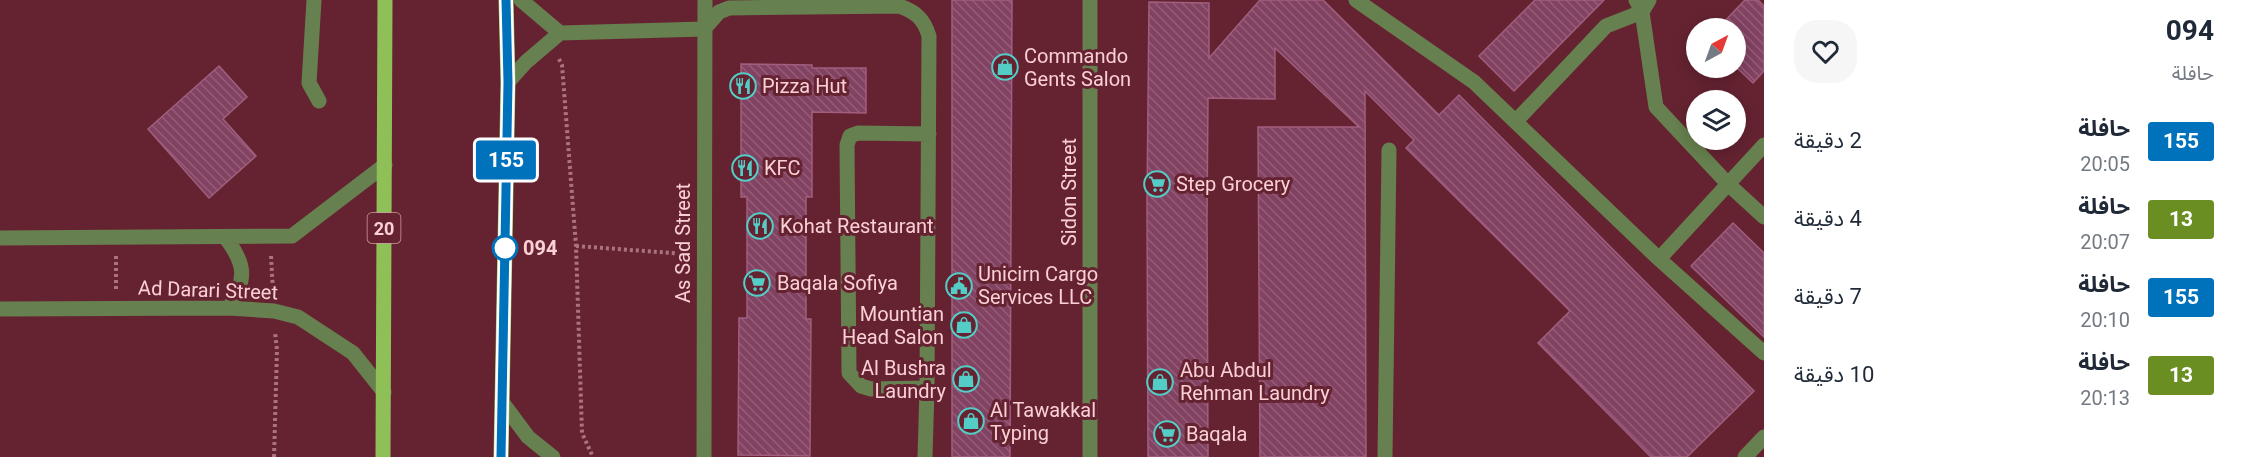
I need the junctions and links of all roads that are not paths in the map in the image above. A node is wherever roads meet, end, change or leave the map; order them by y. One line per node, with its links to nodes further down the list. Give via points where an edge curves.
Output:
1 (314, 0): 12 (street, via 309,83)
2 (385, 0): 17 (main road, 20)
3 (506, 0): 11 (main road)
4 (521, 0): 10 (street)
5 (705, 0): 9 (street, As Sad Street)
6 (1090, 0): 35 (street, Sidon Street)
7 (1356, 0): 13 (street, via 1474,82)
8 (1642, 4): 13 (street, via 1606,26); 18 (street, via 1656,107)
9 (704, 29): 10 (street); 14 (street, via 719,12 729,8 910,9 926,24 929,36); 33 (street, As Sad Street)
10 (560, 33): 11 (street)
11 (508, 82): 28 (main road)
12 (319, 100)
13 (1515, 121): 22 (street)
14 (929, 134): 26 (street); 26 (street, via 858,133 850,136 847,145 849,372 861,386 871,389)
15 (1764, 145): 18 (street)
16 (1389, 150): 36 (street)
17 (385, 165): 20 (street, via 292,236); 27 (main road, 20)
18 (1728, 184): 19 (street); 22 (street)
19 (1764, 217)
20 (225, 237): 21 (street); 23 (street, via 237,253 242,272 239,292)
21 (0, 238)
22 (1659, 258): 25 (street)
23 (229, 308): 24 (street, Ad Darari Street); 27 (street, Ad Darari Street, via 298,317 353,353)
24 (0, 309)
25 (1764, 353)
26 (927, 388): 34 (street)
27 (384, 392): 30 (main road, 20)
28 (502, 402): 31 (main road); 32 (street, via 528,436)
29 (1764, 437): 37 (street)
30 (383, 457)
31 (501, 457)
32 (553, 457)
33 (704, 457)
34 (925, 457)
35 (1090, 457)
36 (1385, 457)
37 (1745, 457)

